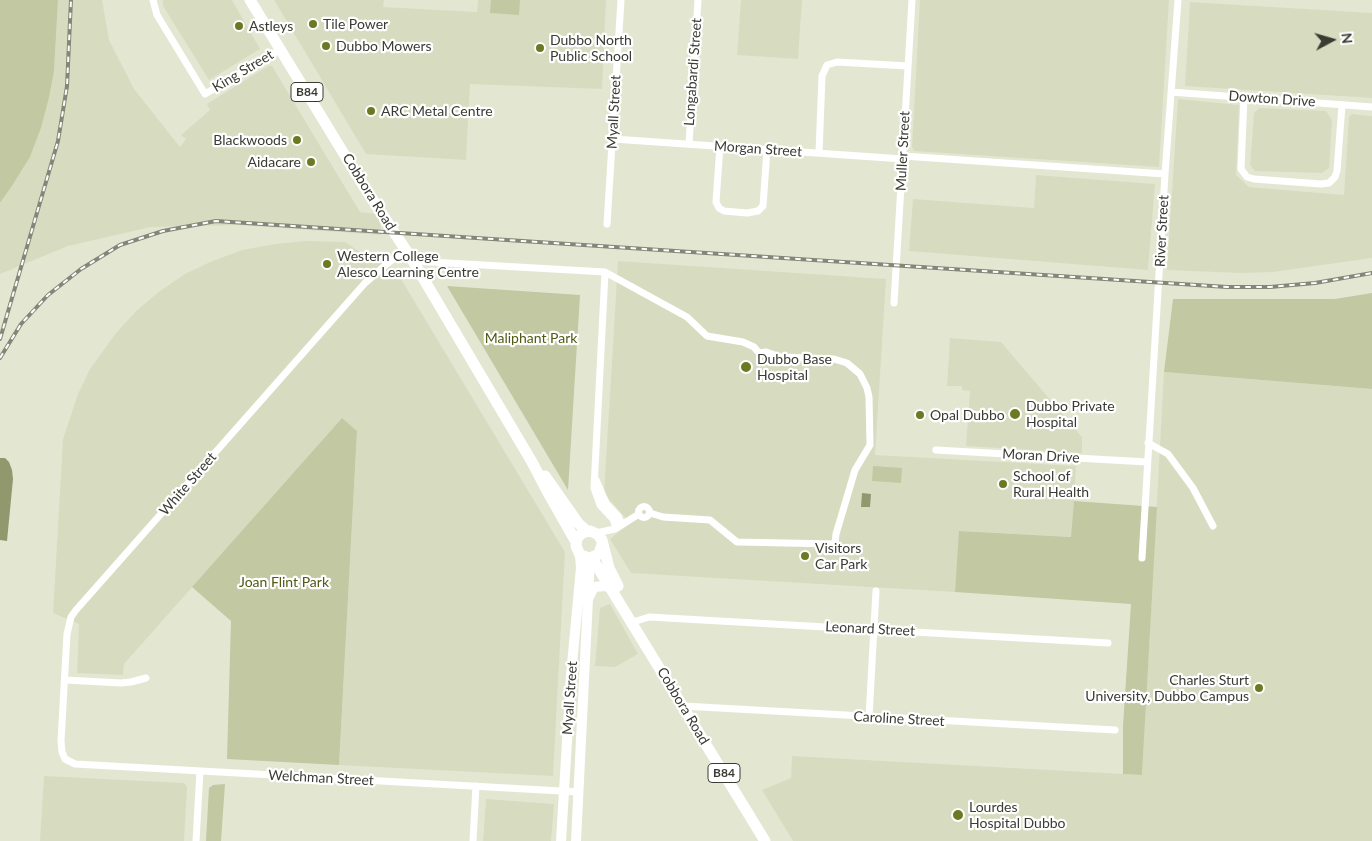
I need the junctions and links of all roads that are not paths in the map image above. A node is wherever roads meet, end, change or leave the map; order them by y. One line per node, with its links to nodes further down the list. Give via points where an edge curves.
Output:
1 (153, 0): 7 (street, King Street, via 157,15 205,94)
2 (250, 0): 7 (main road, Cobbora Road / B84)
3 (621, 0): 13 (street, Myall Street)
4 (698, 0): 14 (street, Longabardi Street)
5 (912, 0): 8 (street, Muller Street)
6 (1178, 0): 9 (street, River Street)
7 (281, 49): 21 (main road, Cobbora Road / B84)
8 (908, 66): 17 (street, via 838,62 827,65 822,76); 18 (street, Muller Street)
9 (1171, 92): 10 (street, Dowton Drive); 19 (street, River Street)
10 (1244, 98): 11 (street, Dowton Drive); 11 (street, via 1241,169 1247,177 1321,184 1334,178 1337,171)
11 (1342, 105): 12 (street, Dowton Drive)
12 (1372, 107)
13 (613, 139): 14 (street, Morgan Street); 20 (street, Myall Street)
14 (689, 144): 15 (street, Morgan Street)
15 (720, 146): 16 (street, Morgan Street); 16 (street, via 716,202 724,211 740,213 754,213 764,206)
16 (767, 149): 17 (street, Morgan Street)
17 (819, 153): 18 (street, Morgan Street)
18 (903, 158): 19 (street, Morgan Street); 24 (street, Muller Street)
19 (1165, 174): 25 (street, River Street)
20 (607, 224)
21 (406, 250): 22 (main road, Cobbora Road / B84); 42 (street, White Street, via 365,283 76,610 69,625)
22 (412, 261): 23 (street); 27 (main road, Cobbora Road / B84)
23 (605, 272): 30 (street, via 595,478 606,503 618,516); 30 (street, via 687,317 707,336 743,342 759,353 779,357 841,360 860,374 869,397 870,445 855,470 835,544 737,542 710,520 663,517 650,513 643,506 639,514)
24 (894, 303)
25 (1148, 443): 28 (street, River Street); 29 (street, via 1168,454 1193,488)
26 (936, 450): 28 (street, Moran Drive)
27 (532, 462): 31 (main road, Cobbora Road / B84, via 578,523); 32 (main road, Cobbora Road / B84)
28 (1147, 462): 34 (street, River Street)
29 (1213, 526)
30 (618, 527): 31 (street)
31 (597, 538): 32 (main road, via 580,535); 33 (main road, via 599,554); 38 (main road, Cobbora Road / B84)
32 (576, 542): 33 (main road, B84, via 576,549)
33 (587, 557): 35 (main road, Cobbora Road / B84); 37 (street, Myall Street); 49 (street, Myall Street, via 581,568)
34 (1142, 558)
35 (612, 588): 37 (street, via 594,587); 38 (main road, Cobbora Road / B84)
36 (876, 591): 39 (street)
37 (588, 600): 50 (street, Myall Street)
38 (633, 622): 39 (street, Leonard Street, via 649,617); 43 (main road, Cobbora Road / B84)
39 (874, 630): 40 (street, Leonard Street); 44 (street)
40 (1108, 643)
41 (146, 678): 42 (street, via 121,683)
42 (64, 680): 46 (street, White Street, via 61,741)
43 (682, 706): 44 (street, Caroline Street); 55 (main road, Cobbora Road / B84)
44 (869, 717): 45 (street, Caroline Street)
45 (1115, 730)
46 (65, 759): 47 (street, Welchman Street, via 75,764)
47 (200, 771): 48 (street, Welchman Street); 51 (street)
48 (476, 786): 49 (street, Welchman Street); 52 (street)
49 (563, 791): 50 (street, Welchman Street); 53 (street, Myall Street)
50 (578, 792): 54 (street, Myall Street)
51 (196, 841)
52 (473, 841)
53 (561, 841)
54 (576, 841)
55 (765, 841)

